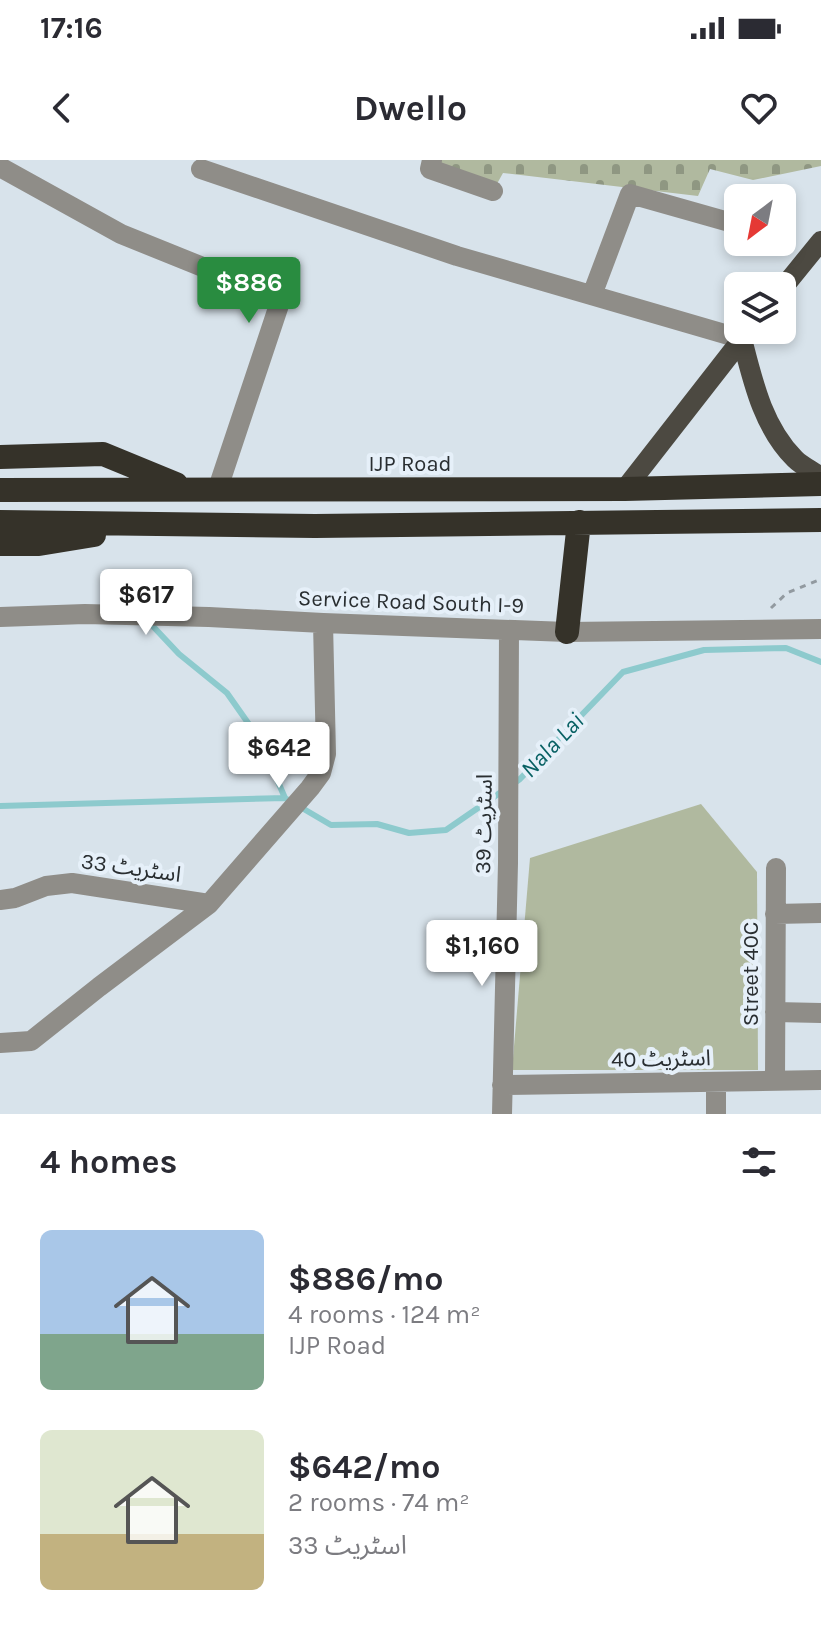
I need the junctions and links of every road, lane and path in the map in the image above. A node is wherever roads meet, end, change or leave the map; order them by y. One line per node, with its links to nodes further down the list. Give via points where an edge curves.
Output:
1 (432, 160): 4 (street, via 430,169)
2 (0, 167): 18 (street, via 121,234 277,297 279,305)
3 (201, 169): 8 (street, via 457,256)
4 (493, 191)
5 (724, 221): 8 (street, via 630,194)
6 (821, 241): 7 (main road)
7 (796, 272)
8 (592, 295): 9 (street)
9 (724, 330)
10 (738, 344): 15 (main road)
11 (747, 344): 13 (main road, via 769,426 795,460)
12 (0, 457): 17 (highway, via 103,454)
13 (821, 477)
14 (821, 484): 15 (highway, IJP Road)
15 (625, 489): 18 (highway, IJP Road)
16 (0, 490): 17 (highway, IJP Road)
17 (189, 490): 18 (highway, IJP Road)
18 (217, 491)
19 (821, 520): 21 (highway)
20 (0, 522): 22 (highway)
21 (579, 522): 22 (highway); 30 (highway)
22 (156, 524): 23 (highway, via 39,544)
23 (0, 544)
24 (821, 579): 29 (path, via 787,593)
25 (0, 617): 26 (street, Service Road South I-9, via 85,614)
26 (323, 623): 28 (street, Service Road South I-9); 33 (street, via 326,754 321,773)
27 (821, 629): 29 (street, Service Road South I-9)
28 (509, 630): 30 (street, Service Road South I-9); 42 (street, اسٹریٹ 39)
29 (753, 630): 30 (street, Service Road South I-9)
30 (567, 632)
31 (776, 868): 35 (street, Street 40C)
32 (0, 900): 33 (street, اسٹریٹ 33, via 72,883)
33 (209, 904): 38 (street, via 31,1041)
34 (821, 913): 35 (street)
35 (775, 914): 36 (street, Street 40C)
36 (775, 1012): 37 (street); 40 (street, Street 40C)
37 (821, 1013)
38 (0, 1043)
39 (821, 1080): 40 (street, اسٹریٹ 40)
40 (775, 1081): 41 (street, اسٹریٹ 40)
41 (716, 1082): 42 (street, اسٹریٹ 40); 44 (street)
42 (502, 1085): 43 (street, اسٹریٹ 39)
43 (502, 1114)
44 (716, 1114)

